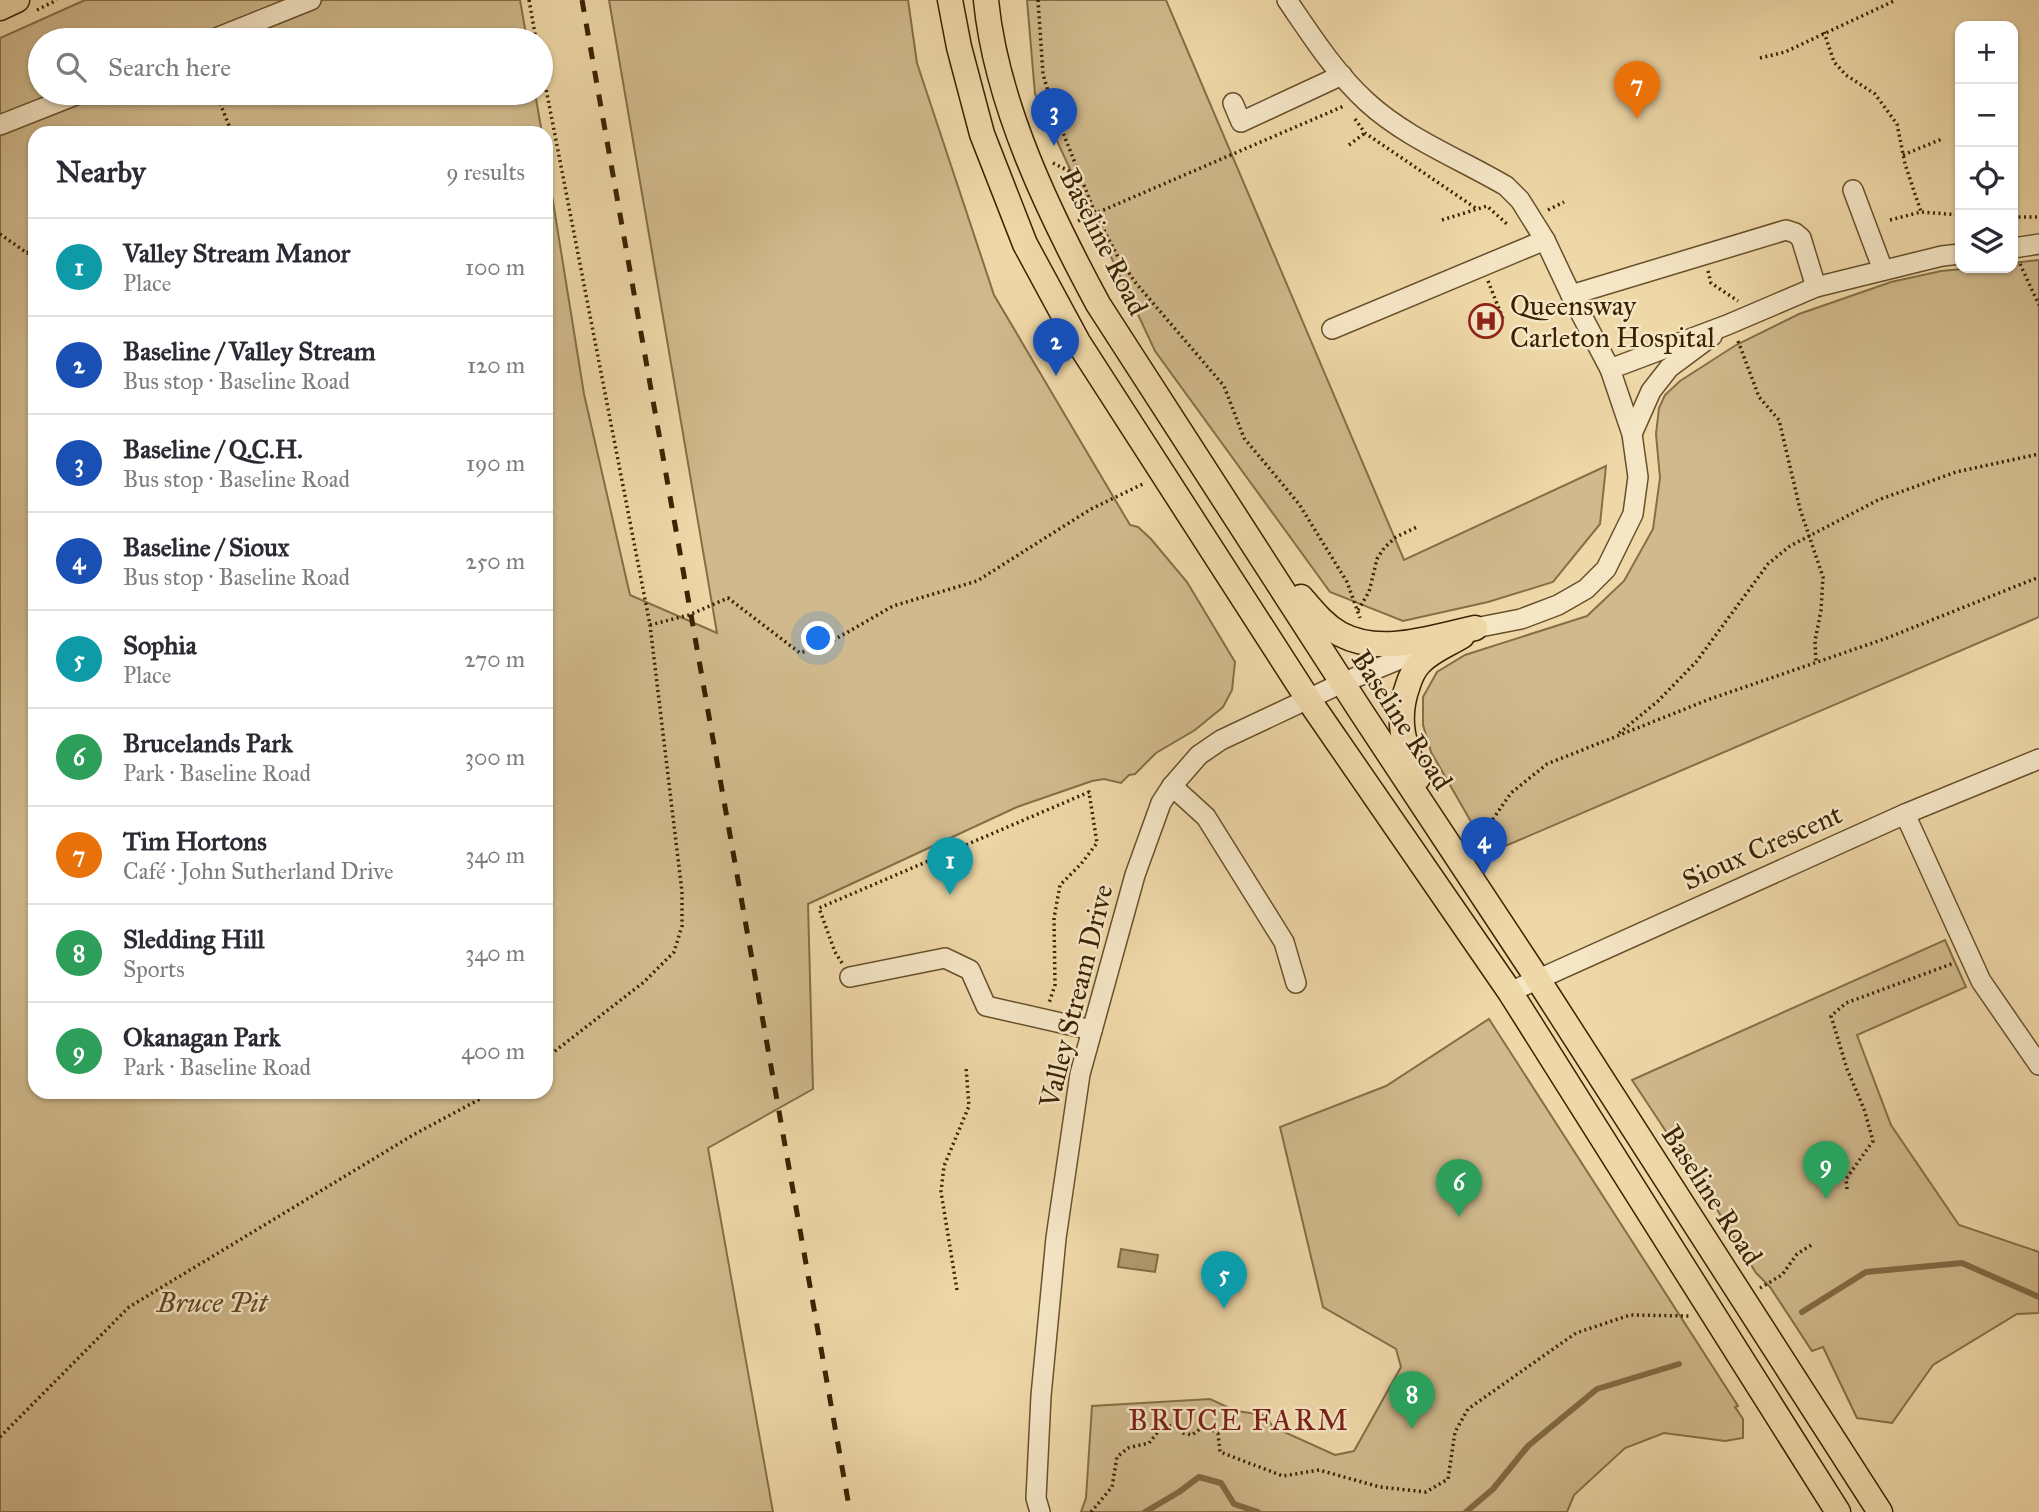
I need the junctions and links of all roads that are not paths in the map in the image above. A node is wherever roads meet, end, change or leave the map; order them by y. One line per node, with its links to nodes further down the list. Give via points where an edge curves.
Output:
1 (17, 0): 6 (main road)
2 (311, 0): 7 (street)
3 (950, 0): 27 (main road, via 982,134 1025,244 1078,342)
4 (986, 0): 24 (main road, Baseline Road, via 992,43 1012,111 1076,263 1123,345)
5 (1287, 0): 8 (street, Valley Stream Drive)
6 (0, 8)
7 (241, 28)
8 (1342, 75): 9 (street, via 1241,122); 13 (street, Valley Stream Drive, via 1367,103 1394,122 1506,186)
9 (1233, 103)
10 (51, 105): 11 (street)
11 (0, 125)
12 (1853, 190): 17 (street)
13 (1545, 240): 19 (street, Valley Stream Drive); 20 (street)
14 (2039, 244): 15 (street)
15 (2018, 253)
16 (1955, 255): 17 (street)
17 (1883, 270): 18 (street)
18 (1816, 287): 19 (street, via 1801,238 1786,230); 21 (street)
19 (1571, 295): 22 (street, Valley Stream Drive)
20 (1332, 329)
21 (1732, 330): 22 (street); 23 (street, via 1669,368 1651,391)
22 (1610, 369): 23 (street, Valley Stream Drive)
23 (1632, 434): 25 (street, Valley Stream Drive, via 1638,477 1633,514 1606,569 1586,589 1558,605 1521,619)
24 (1246, 533): 25 (main road, via 1320,620 1341,635 1387,645); 26 (main road, Baseline Road)
25 (1475, 628): 26 (street, Valley Stream Drive); 31 (main road, via 1420,662 1400,712 1406,749)
26 (1342, 683): 27 (street, Valley Stream Drive); 31 (main road, Baseline Road)
27 (1308, 699): 29 (street, Valley Stream Drive, via 1221,740 1199,755); 35 (main road)
28 (2039, 759): 30 (street, Sioux Crescent)
29 (1172, 786): 34 (street, via 1206,817 1284,942); 36 (street, Valley Stream Drive, via 1161,803 1135,875)
30 (1905, 814): 33 (street, Sioux Crescent); 37 (street, via 1981,981)
31 (1447, 843): 33 (main road, Baseline Road)
32 (850, 977): 36 (street, via 945,958 970,970 986,1006)
33 (1537, 978): 35 (street, Sioux Crescent); 40 (main road, Baseline Road)
34 (1296, 983)
35 (1510, 992): 39 (main road)
36 (1092, 1030): 38 (street, Valley Stream Drive, via 1080,1074 1056,1238 1041,1396)
37 (2039, 1065)
38 (1040, 1512)
39 (1838, 1512)
40 (1880, 1512)

